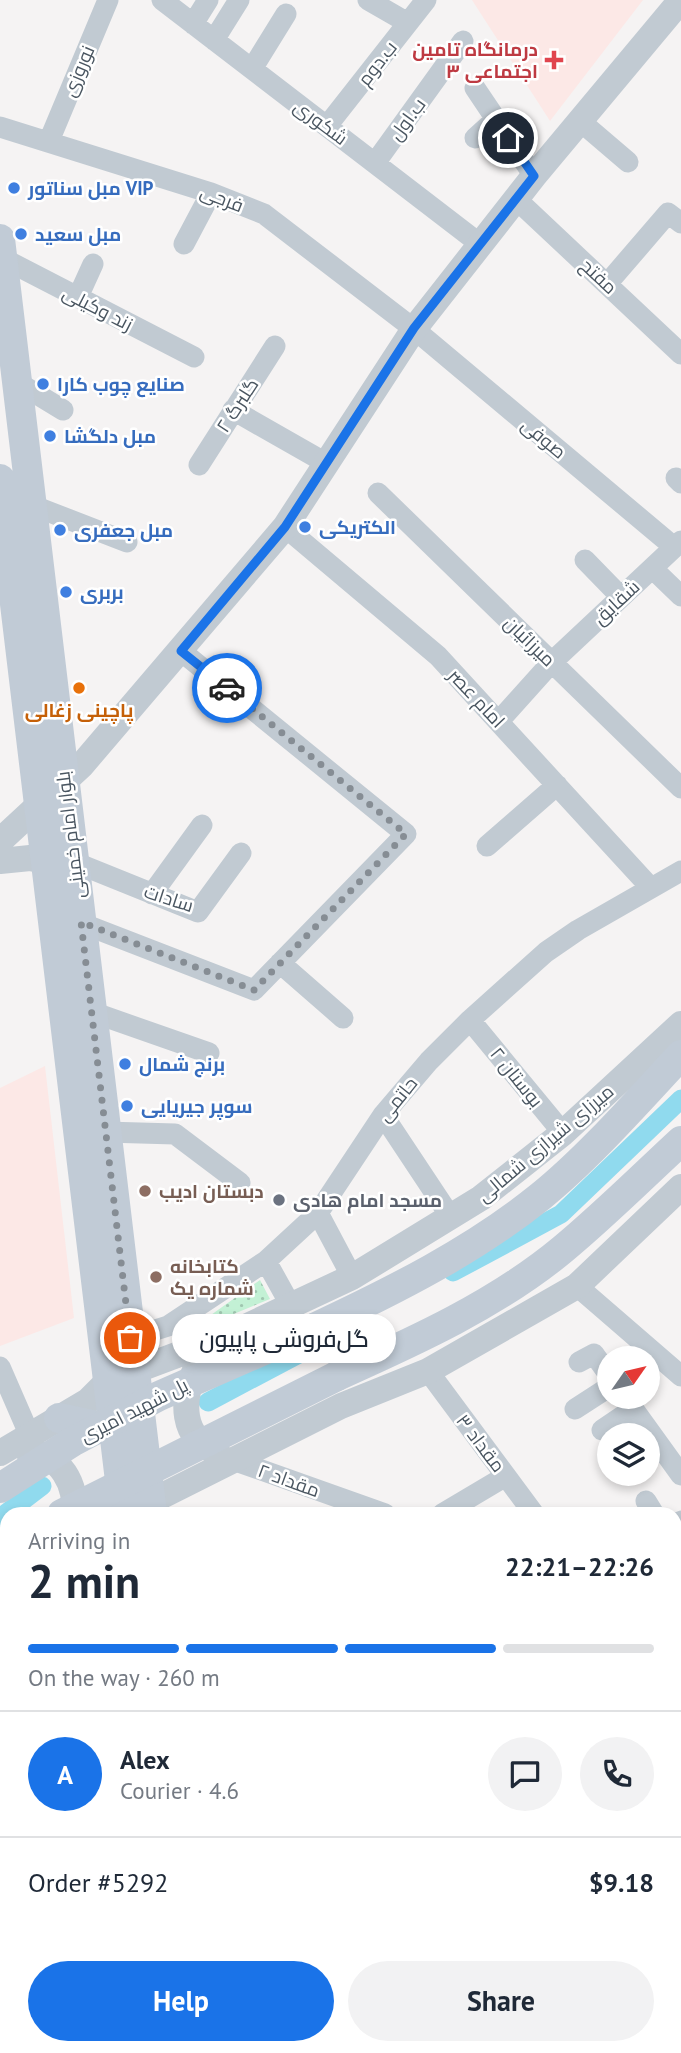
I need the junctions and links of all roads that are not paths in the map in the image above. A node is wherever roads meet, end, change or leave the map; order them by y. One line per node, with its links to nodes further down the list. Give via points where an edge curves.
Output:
1 (108, 0): 20 (street, نوروزی)
2 (162, 0): 10 (street, شکوری)
3 (208, 0): 10 (street)
4 (239, 0): 11 (street)
5 (368, 0): 9 (street)
6 (426, 0): 9 (street, ب.دوم)
7 (681, 0): 16 (street)
8 (277, 19): 13 (street)
9 (408, 23): 17 (street, ب.دوم)
10 (193, 24): 11 (street, شکوری)
11 (214, 40): 13 (street, شکوری)
12 (463, 41): 22 (street, ب.اول)
13 (252, 69): 17 (street, شکوری)
14 (475, 89): 15 (street)
15 (496, 119): 19 (street); 23 (street)
16 (580, 121): 21 (street); 23 (street)
17 (327, 126): 22 (street, شکوری)
18 (0, 127): 20 (street, فرجی)
19 (475, 138)
20 (49, 141): 24 (street, فرجی)
21 (628, 162)
22 (375, 163): 28 (street, شکوری)
23 (534, 176): 25 (street)
24 (211, 193): 27 (street); 33 (street, فرجی, via 264,214)
25 (516, 199): 28 (street); 31 (street, مفتح)
26 (681, 223): 31 (street, via 668,213)
27 (184, 244)
28 (480, 244): 33 (street)
29 (1, 249): 32 (street, زند وکیلی); 37 (main road, بلوار امام خمینی)
30 (93, 264): 32 (street)
31 (607, 284): 35 (street, مفتح)
32 (78, 297): 36 (street, زند وکیلی)
33 (414, 328): 40 (street); 47 (street, صوفی)
34 (275, 346): 39 (street, گلبرگ ۲)
35 (681, 354)
36 (194, 357)
37 (17, 382): 38 (street); 44 (main road, بلوار امام خمینی)
38 (63, 410)
39 (233, 410): 40 (street); 41 (street, گلبرگ ۲)
40 (326, 463): 45 (street)
41 (198, 465)
42 (1, 488): 44 (street); 58 (main road, بلوار امام خمینی)
43 (378, 493): 53 (street, میرزائیان)
44 (31, 503): 46 (street); 55 (main road, بلوار امام خمینی)
45 (285, 527): 52 (street); 54 (street, امام عصر, via 438,656)
46 (127, 542)
47 (678, 544): 49 (street, شقایق)
48 (585, 560): 51 (street)
49 (652, 568): 50 (street); 51 (street, شقایق)
50 (681, 596)
51 (621, 597): 53 (street, شقایق)
52 (181, 651): 55 (street); 69 (street, via 406,834)
53 (552, 662): 54 (street, شقایق); 57 (street, میرزائیان)
54 (499, 721): 56 (street, امام عصر)
55 (64, 781): 58 (street); 64 (main road, بلوار امام خمینی)
56 (556, 785): 61 (street); 66 (street, امام عصر)
57 (681, 788)
58 (38, 806): 60 (street); 64 (main road, بلوار امام خمینی)
59 (202, 825): 67 (street)
60 (0, 841)
61 (487, 846)
62 (241, 853): 67 (street, سادات, via 198,912)
63 (0, 861): 64 (street, via 30,858)
64 (59, 862): 67 (street, سادات); 68 (main road, بلوار امام خمینی); 97 (main road, بلوار امام خمینی)
65 (681, 871): 66 (street, حاتمی)
66 (651, 888): 72 (street, حاتمی, via 546,953)
67 (152, 894)
68 (81, 922): 69 (street, via 254,990); 70 (main road, بلوار امام خمینی)
69 (279, 964): 71 (street)
70 (92, 1012): 74 (street); 77 (main road, بلوار امام خمینی)
71 (343, 1018)
72 (470, 1020): 76 (street, حاتمی); 78 (street, بوستان ۲)
73 (681, 1024): 78 (street, میرزای شیرازی شمالی)
74 (209, 1053)
75 (681, 1055): 88 (main road, میرزای شیرازی شمالی, via 543,1195 482,1240)
76 (383, 1115): 82 (street, حاتمی); 83 (street)
77 (105, 1132): 80 (street, via 175,1135); 89 (main road, بلوار امام خمینی)
78 (563, 1133): 83 (street, میرزای شیرازی شمالی, via 508,1179)
79 (681, 1141): 113 (main road, bridge, via 563,1250 496,1296)
80 (240, 1183)
81 (681, 1187): 86 (street)
82 (318, 1213): 84 (street, حاتمی); 85 (street)
83 (450, 1216): 85 (street, میرزای شیرازی شمالی)
84 (266, 1261): 87 (street); 89 (street, حاتمی, via 168,1326)
85 (352, 1277): 87 (street, میرزای شیرازی شمالی)
86 (577, 1286): 95 (street); 96 (street)
87 (291, 1306): 90 (street, میرزای شیرازی شمالی)
88 (314, 1328): 111 (main road, پل شهید امیری, bridge, via 159,1396 72,1441)
89 (130, 1338): 94 (main road, بلوار امام خمینی)
90 (222, 1338): 94 (street, میرزای شیرازی شمالی); 108 (street, via 195,1371 185,1407 196,1439)
91 (597, 1358): 92 (street, via 594,1354)
92 (579, 1362)
93 (0, 1367): 105 (street)
94 (134, 1371): 107 (main road, بلوار امام خمینی)
95 (428, 1371): 108 (street, via 341,1406); 110 (street, مقداد ۳)
96 (681, 1376)
97 (106, 1383): 102 (street); 104 (main road, بلوار امام خمینی)
98 (597, 1395): 99 (street)
99 (575, 1409)
100 (622, 1409): 103 (street)
101 (632, 1409): 109 (street)
102 (60, 1418): 104 (main road); 105 (street)
103 (609, 1423)
104 (113, 1432): 107 (main road); 114 (main road, بلوار امام خمینی)
105 (30, 1436): 106 (street)
106 (0, 1453): 112 (street, via 35,1453 55,1463 69,1480)
107 (145, 1460): 115 (main road, بلوار امام خمینی)
108 (233, 1460): 116 (street); 117 (street, مقداد ۲)
109 (681, 1475)
110 (506, 1476): 118 (street); 119 (street, مقداد ۳)
111 (0, 1488)
112 (74, 1507)
113 (76, 1507)
114 (141, 1507)
115 (142, 1507)
116 (147, 1507)
117 (365, 1507)
118 (454, 1507)
119 (529, 1507)

